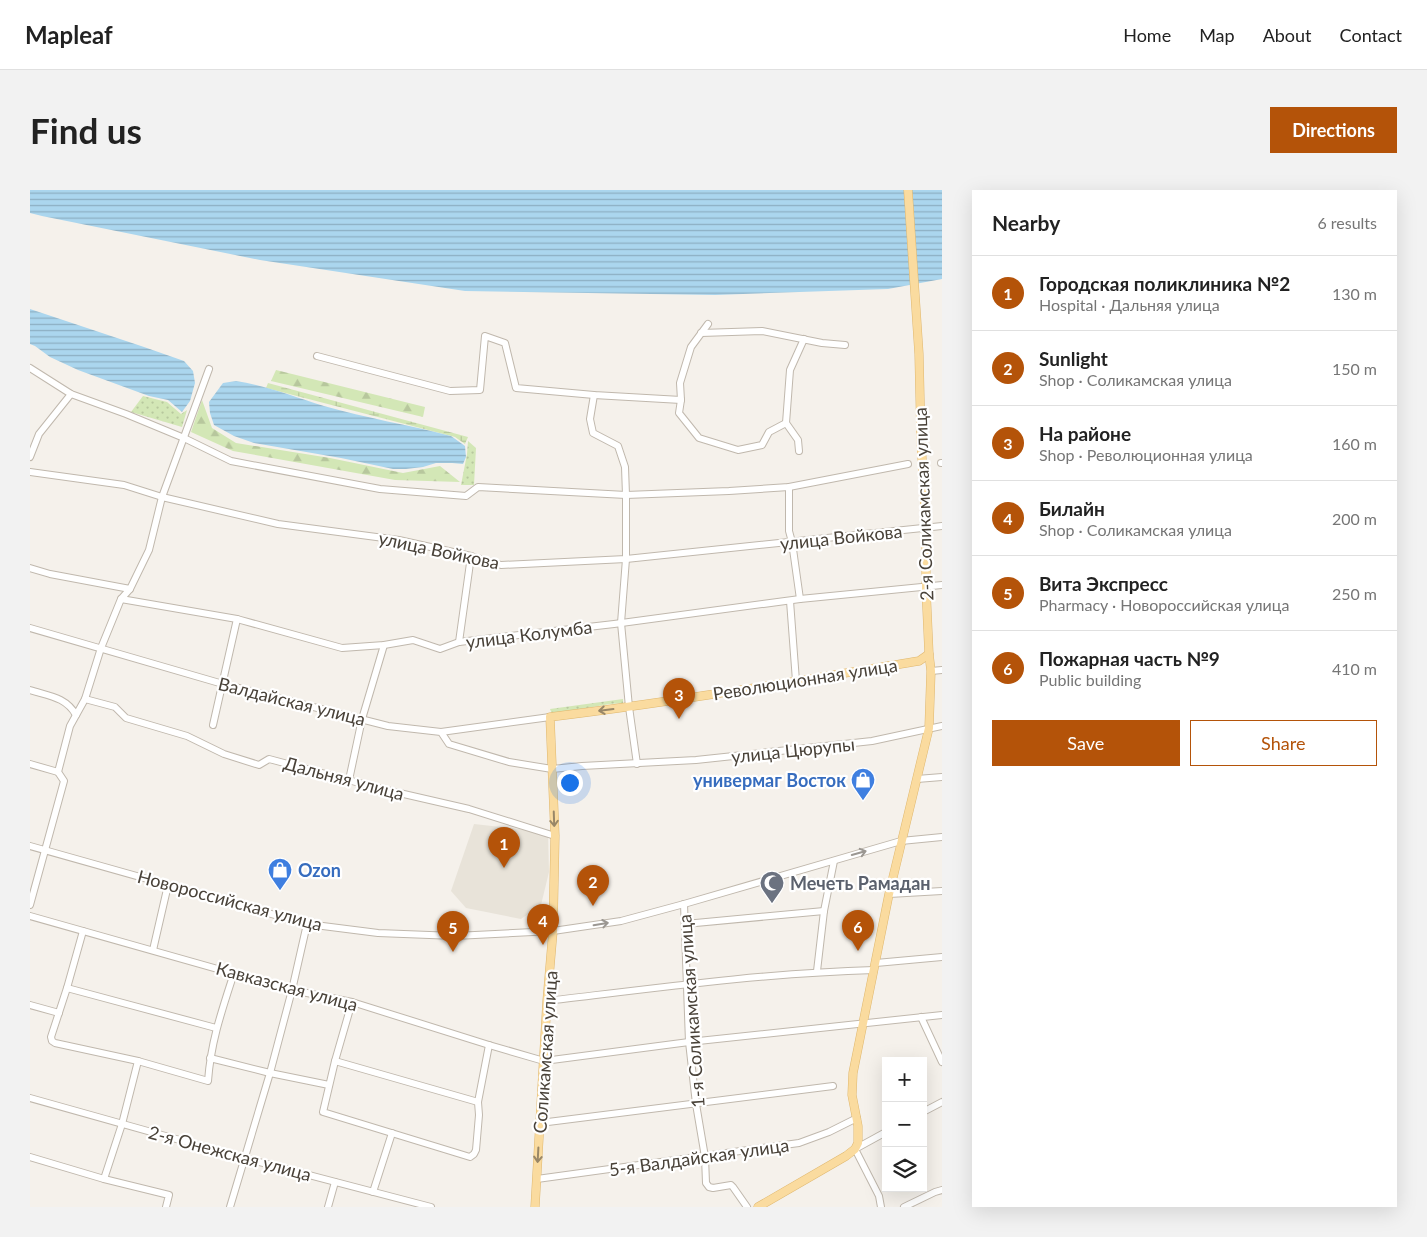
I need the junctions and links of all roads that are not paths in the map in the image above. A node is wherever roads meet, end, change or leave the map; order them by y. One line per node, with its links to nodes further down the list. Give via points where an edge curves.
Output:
1 (908, 190): 22 (main road, 2-я Соликамская улица)
2 (708, 324): 3 (street)
3 (701, 333): 4 (street, via 762,331); 11 (street, via 690,347 680,383)
4 (804, 339): 5 (street); 12 (street, via 790,370)
5 (845, 345)
6 (318, 356): 10 (street, via 450,391 480,390 485,336 505,343 516,388)
7 (30, 368): 9 (street)
8 (209, 369): 13 (street)
9 (71, 394): 13 (street); 15 (street, via 39,434)
10 (594, 395): 11 (street); 19 (street, via 590,419 593,433 618,446 625,467)
11 (681, 400): 12 (street, via 679,412 699,438 738,450 762,446 769,432)
12 (786, 423): 14 (street, via 798,440)
13 (184, 438): 19 (street, via 231,461 380,490 466,496 478,487); 20 (street)
14 (799, 451)
15 (30, 457)
16 (908, 464): 18 (street)
17 (30, 472): 20 (street, улица Войкова, via 124,485)
18 (789, 487): 19 (street); 23 (street)
19 (626, 495): 25 (street)
20 (162, 497): 24 (street, улица Войкова, via 278,524 399,540); 29 (street, via 149,550)
21 (942, 526): 22 (street, улица Войкова)
22 (926, 528): 23 (street, улица Войкова); 28 (main road, 2-я Соликамская улица)
23 (792, 542): 25 (street, улица Войкова); 31 (street)
24 (470, 556): 25 (street, улица Войкова, via 500,565); 36 (street)
25 (626, 559): 34 (street)
26 (30, 568): 29 (street)
27 (942, 585): 28 (street, улица Колумба)
28 (926, 588): 31 (street, улица Колумба); 39 (main road, 2-я Соликамская улица)
29 (130, 589): 30 (street)
30 (121, 599): 33 (street, улица Колумба); 38 (street)
31 (800, 599): 32 (street, улица Колумба)
32 (790, 601): 34 (street, улица Колумба); 42 (street)
33 (237, 619): 37 (street, улица Колумба, via 342,648); 43 (street)
34 (620, 623): 36 (street, улица Колумба); 46 (street)
35 (30, 628): 38 (street, Валдайская улица)
36 (459, 642): 37 (street, улица Колумба, via 440,649 413,640)
37 (384, 645): 49 (street)
38 (101, 648): 43 (street, Валдайская улица); 45 (street)
39 (929, 654): 41 (main road, 2-я Соликамская улица); 42 (main road, Революционная улица, via 919,661)
40 (942, 670): 41 (street)
41 (932, 671): 52 (main road, 2-я Соликамская улица)
42 (796, 681): 46 (main road, Революционная улица)
43 (223, 684): 49 (street, Валдайская улица); 50 (street)
44 (30, 690): 47 (street, via 57,698 71,706)
45 (85, 699): 47 (street); 60 (street, Дальняя улица, via 115,706 126,718 187,736 259,766 269,759)
46 (629, 707): 48 (main road, Революционная улица, one-way to 48); 55 (street)
47 (76, 715): 57 (street)
48 (550, 717): 53 (street, Революционная улица); 56 (main road, Соликамская улица)
49 (362, 718): 53 (street, Валдайская улица, via 388,726); 60 (street)
50 (213, 725)
51 (942, 726): 52 (street, улица Цюрупы)
52 (929, 728): 55 (street, улица Цюрупы, via 872,741); 59 (main road, 2-я Соликамская улица)
53 (441, 732): 56 (street, via 449,744 509,762)
54 (30, 764): 57 (street)
55 (637, 764): 56 (street, улица Цюрупы)
56 (552, 769): 61 (main road, Соликамская улица, one-way to 61)
57 (58, 772): 65 (street, via 64,781)
58 (942, 777): 59 (street)
59 (917, 779): 63 (main road, 2-я Соликамская улица)
60 (349, 780): 61 (street, Дальняя улица, via 470,809)
61 (555, 836): 77 (main road, Соликамская улица)
62 (942, 837): 63 (street, Новороссийская улица)
63 (901, 841): 66 (street, Новороссийская улица, one-way to 63); 69 (main road, 2-я Соликамская улица)
64 (30, 846): 65 (street, Новороссийская улица)
65 (46, 850): 67 (street, Новороссийская улица); 71 (street)
66 (834, 861): 70 (street, Новороссийская улица); 72 (street)
67 (168, 885): 74 (street, Новороссийская улица); 78 (street)
68 (942, 891): 69 (street)
69 (889, 894): 80 (main road, 2-я Соликамская улица)
70 (684, 904): 75 (street, 1-я Соликамская улица); 77 (street, Новороссийская улица, one-way to 70, via 621,921)
71 (30, 905)
72 (824, 911): 75 (street); 81 (street)
73 (30, 916): 76 (street, Кавказская улица)
74 (306, 924): 77 (street, Новороссийская улица, via 378,933 455,936); 85 (street)
75 (685, 924): 83 (street, 1-я Соликамская улица)
76 (83, 930): 78 (street, Кавказская улица); 84 (street)
77 (553, 931): 86 (main road, Соликамская улица)
78 (153, 950): 82 (street, Кавказская улица)
79 (942, 957): 80 (street)
80 (875, 966): 81 (street); 92 (main road, 2-я Соликамская улица)
81 (817, 971): 83 (street)
82 (234, 973): 85 (street, Кавказская улица); 93 (street)
83 (687, 984): 86 (street); 94 (street, 1-я Соликамская улица)
84 (66, 988): 89 (street); 93 (street)
85 (292, 990): 87 (street, Кавказская улица); 101 (street)
86 (547, 1001): 99 (main road, Соликамская улица)
87 (352, 1002): 95 (street, Кавказская улица); 97 (street)
88 (30, 1005): 89 (street)
89 (59, 1013): 98 (street, via 51,1037 55,1043)
90 (942, 1015): 91 (street)
91 (921, 1017): 92 (street); 100 (street)
92 (863, 1024): 94 (street); 109 (main road, 2-я Соликамская улица, via 852,1073)
93 (216, 1028): 96 (street)
94 (689, 1042): 99 (street); 107 (street, 1-я Соликамская улица)
95 (489, 1045): 99 (street, Кавказская улица); 105 (street)
96 (210, 1058): 98 (street, via 208,1081); 101 (street)
97 (335, 1060): 102 (street); 105 (street)
98 (138, 1061): 111 (street)
99 (544, 1061): 110 (main road, Соликамская улица)
100 (942, 1062)
101 (270, 1073): 102 (street); 117 (street)
102 (329, 1085): 112 (street, via 323,1112)
103 (833, 1086): 107 (street)
104 (30, 1098): 111 (street, 2-я Онежская улица)
105 (478, 1102): 112 (street, via 476,1150 470,1157)
106 (942, 1102): 108 (street)
107 (696, 1104): 110 (street); 115 (street, 1-я Соликамская улица)
108 (927, 1110)
109 (857, 1118): 114 (main road, 2-я Соликамская улица, via 858,1143); 115 (street, 5-я Валдайская улица, via 806,1141)
110 (540, 1123): 119 (main road, Соликамская улица, one-way to 119)
111 (122, 1124): 117 (street, 2-я Онежская улица); 118 (street)
112 (392, 1133): 122 (street)
113 (882, 1134): 114 (street)
114 (855, 1149): 130 (main road); 131 (street)
115 (705, 1156): 119 (street, 5-я Валдайская улица); 129 (street, 1-я Соликамская улица, via 709,1187 733,1186)
116 (30, 1157): 118 (street)
117 (244, 1158): 120 (street, 2-я Онежская улица); 125 (street)
118 (104, 1179): 124 (street, via 169,1195)
119 (537, 1179): 128 (main road, Соликамская улица)
120 (335, 1182): 122 (street, 2-я Онежская улица); 126 (street)
121 (942, 1190): 132 (street)
122 (373, 1192): 123 (street, 2-я Онежская улица)
123 (412, 1205): 127 (street, 2-я Онежская улица)
124 (166, 1207)
125 (230, 1207)
126 (328, 1207)
127 (431, 1207)
128 (535, 1207)
129 (747, 1207)
130 (758, 1207)
131 (882, 1207)
132 (904, 1207)

